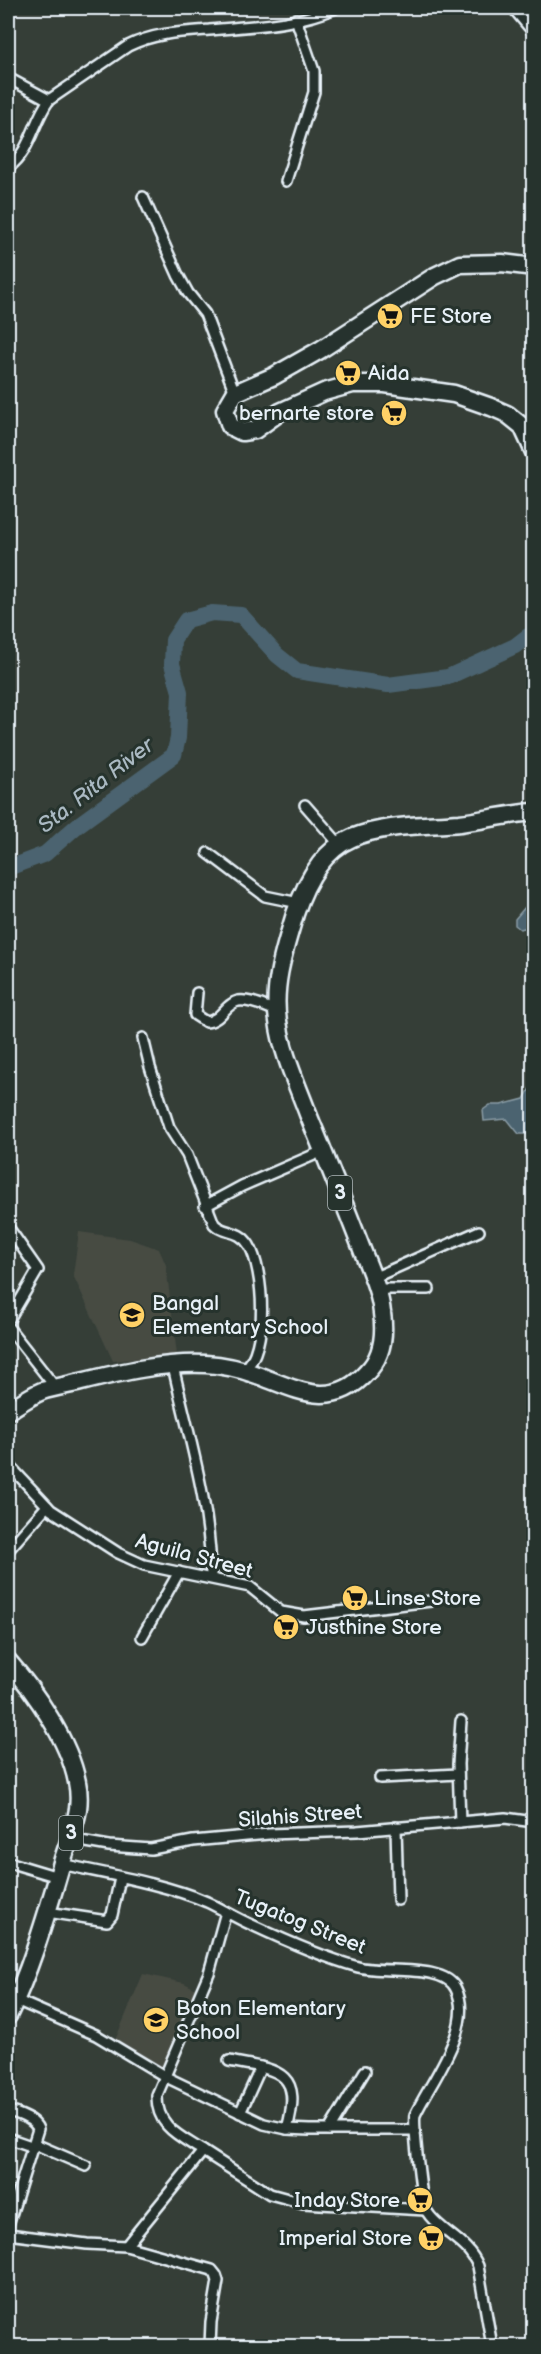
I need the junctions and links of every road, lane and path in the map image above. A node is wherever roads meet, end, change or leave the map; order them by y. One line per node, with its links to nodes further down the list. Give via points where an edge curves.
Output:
1 (336, 8): 3 (street)
2 (513, 8): 4 (street)
3 (296, 19): 6 (street, via 142,39); 8 (street, via 314,71 314,92)
4 (534, 33)
5 (8, 78): 6 (street)
6 (49, 100): 7 (street, via 40,112 27,147)
7 (8, 168)
8 (286, 181)
9 (143, 197): 11 (street, via 178,275 205,314)
10 (534, 267): 11 (highway, via 460,264 320,350)
11 (235, 393): 12 (highway, via 225,410 230,426 242,432 255,430 280,412 324,392 353,384 385,384 454,394 507,414 522,426)
12 (534, 452)
13 (305, 805): 15 (street)
14 (531, 812): 15 (highway, 3, via 374,832)
15 (340, 844): 17 (highway, 3, via 318,865)
16 (208, 853): 17 (street, via 265,896)
17 (299, 903): 19 (highway, 3, via 281,964)
18 (197, 993): 19 (street, via 195,1015 206,1022 236,1002)
19 (277, 1011): 21 (highway, 3, via 289,1063)
20 (143, 1038): 22 (street, via 169,1127 187,1155)
21 (323, 1151): 22 (street); 25 (highway, 3)
22 (205, 1206): 30 (street, via 217,1228 244,1238 256,1265 260,1328 255,1355)
23 (8, 1227): 27 (street, via 38,1270)
24 (479, 1232): 25 (street)
25 (374, 1283): 26 (street); 30 (highway, 3, via 382,1311 382,1344 373,1366 351,1385 328,1393 309,1394)
26 (429, 1288)
27 (8, 1321)
28 (8, 1326): 31 (street)
29 (173, 1366): 30 (highway, 3, via 205,1364); 31 (highway, 3); 37 (street, via 206,1512)
30 (244, 1370)
31 (56, 1388): 32 (highway, 3, via 42,1391)
32 (8, 1412)
33 (8, 1464): 34 (street, Aguila Street)
34 (47, 1506): 35 (street); 36 (street, Aguila Street, via 118,1554 144,1565)
35 (10, 1548)
36 (179, 1572): 37 (street, Aguila Street); 39 (street)
37 (211, 1578): 38 (street, Aguila Street, via 250,1587 281,1612 291,1615)
38 (431, 1601)
39 (142, 1637)
40 (8, 1661): 47 (highway, 3, via 53,1725 77,1781 78,1807)
41 (461, 1721): 42 (street)
42 (458, 1774): 43 (street); 44 (street)
43 (380, 1778)
44 (460, 1822): 45 (street, Silahis Street, via 505,1818); 46 (street, Silahis Street)
45 (534, 1822)
46 (396, 1827): 47 (street, Silahis Street, via 269,1834 151,1849); 51 (street)
47 (69, 1839): 49 (highway, 3)
48 (8, 1862): 49 (street, Tugatog Street)
49 (59, 1871): 50 (street, Tugatog Street); 52 (highway, 3)
50 (120, 1878): 52 (street, via 112,1915 107,1921); 53 (street, Tugatog Street, via 193,1897)
51 (398, 1900)
52 (46, 1912): 54 (highway, 3)
53 (226, 1912): 59 (street, via 209,1973); 64 (street, Tugatog Street, via 342,1962 382,1971 435,1974 452,1982 459,1998 460,2019 452,2044 415,2115)
54 (16, 2000): 55 (highway, 3); 59 (street, via 96,2036)
55 (8, 2016)
56 (230, 2061): 57 (street)
57 (261, 2067): 61 (street); 62 (street, via 278,2072 290,2086 293,2105)
58 (364, 2071): 63 (street)
59 (166, 2077): 61 (street); 67 (street, via 157,2095 162,2120)
60 (8, 2110): 66 (street, via 37,2124)
61 (240, 2113): 62 (street)
62 (286, 2129): 63 (street)
63 (329, 2130): 64 (street)
64 (414, 2130): 69 (street, Tugatog Street)
65 (8, 2138): 66 (street)
66 (34, 2145): 68 (street); 70 (street)
67 (203, 2151): 69 (street, via 284,2199); 72 (street)
68 (86, 2166)
69 (425, 2210): 74 (street, via 473,2254)
70 (8, 2225)
71 (8, 2234): 72 (street)
72 (126, 2246): 73 (street, via 212,2270 218,2281)
73 (210, 2346)
74 (492, 2346)

